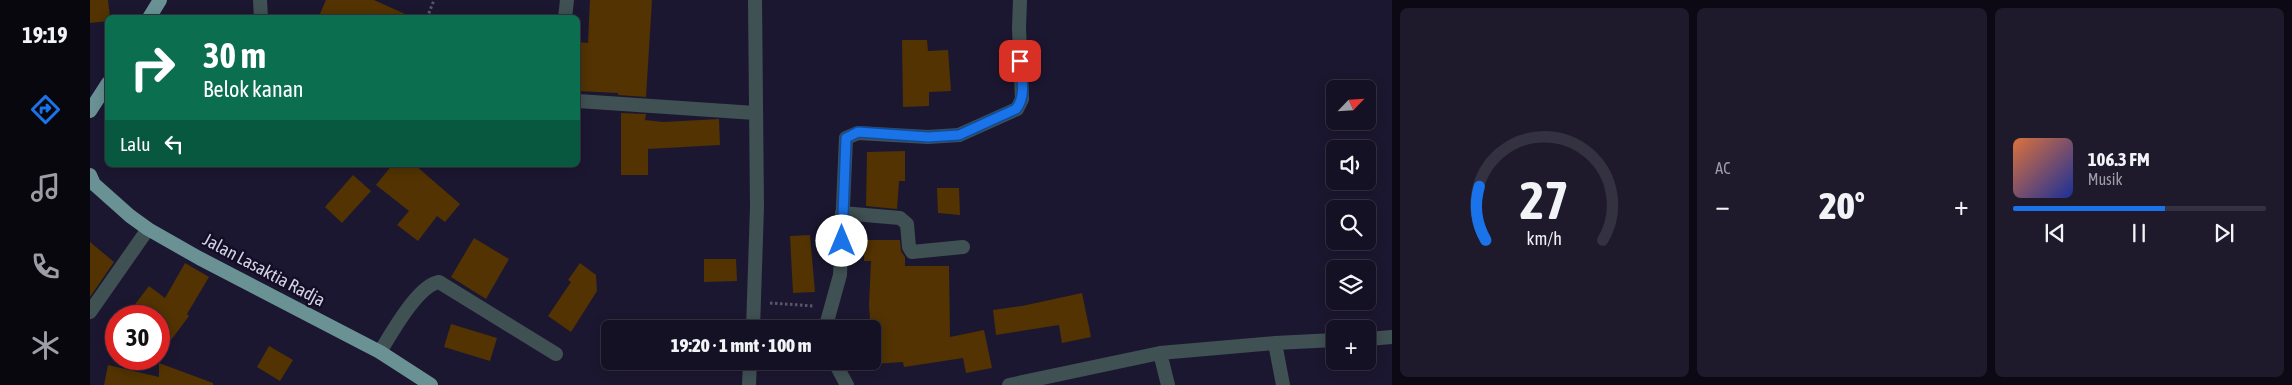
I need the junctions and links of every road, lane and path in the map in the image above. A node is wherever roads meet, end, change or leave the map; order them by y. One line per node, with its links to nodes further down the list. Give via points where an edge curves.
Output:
1 (160, 0): 7 (highway)
2 (260, 0): 8 (street)
3 (434, 0): 9 (path)
4 (567, 0): 10 (street)
5 (754, 0): 14 (street)
6 (1020, 0): 16 (street, via 1022,99 1016,109 959,135 851,134 844,144)
7 (151, 15)
8 (262, 15)
9 (428, 15)
10 (565, 15)
11 (105, 88): 13 (highway)
12 (580, 101): 14 (street)
13 (90, 111)
14 (755, 113): 19 (street)
15 (91, 182): 17 (highway, Jalan Lasaktia Radja)
16 (842, 213): 18 (street, via 900,218 906,224 912,252); 20 (street, via 840,274)
17 (148, 229): 21 (street); 28 (highway, Jalan Lasaktia Radja)
18 (963, 248)
19 (755, 302): 20 (path); 22 (street)
20 (832, 308): 23 (street)
21 (90, 312)
22 (754, 320)
23 (828, 320)
24 (1392, 337): 25 (street)
25 (1376, 338)
26 (1326, 340): 27 (street)
27 (1276, 343): 29 (street); 38 (street)
28 (380, 352): 30 (street, via 418,298 438,282); 33 (highway, Jalan Lasaktia Radja)
29 (1160, 353): 36 (street); 37 (street)
30 (556, 354)
31 (750, 370): 34 (street)
32 (839, 370): 35 (street)
33 (431, 385)
34 (749, 385)
35 (847, 385)
36 (1009, 385)
37 (1168, 385)
38 (1283, 385)

